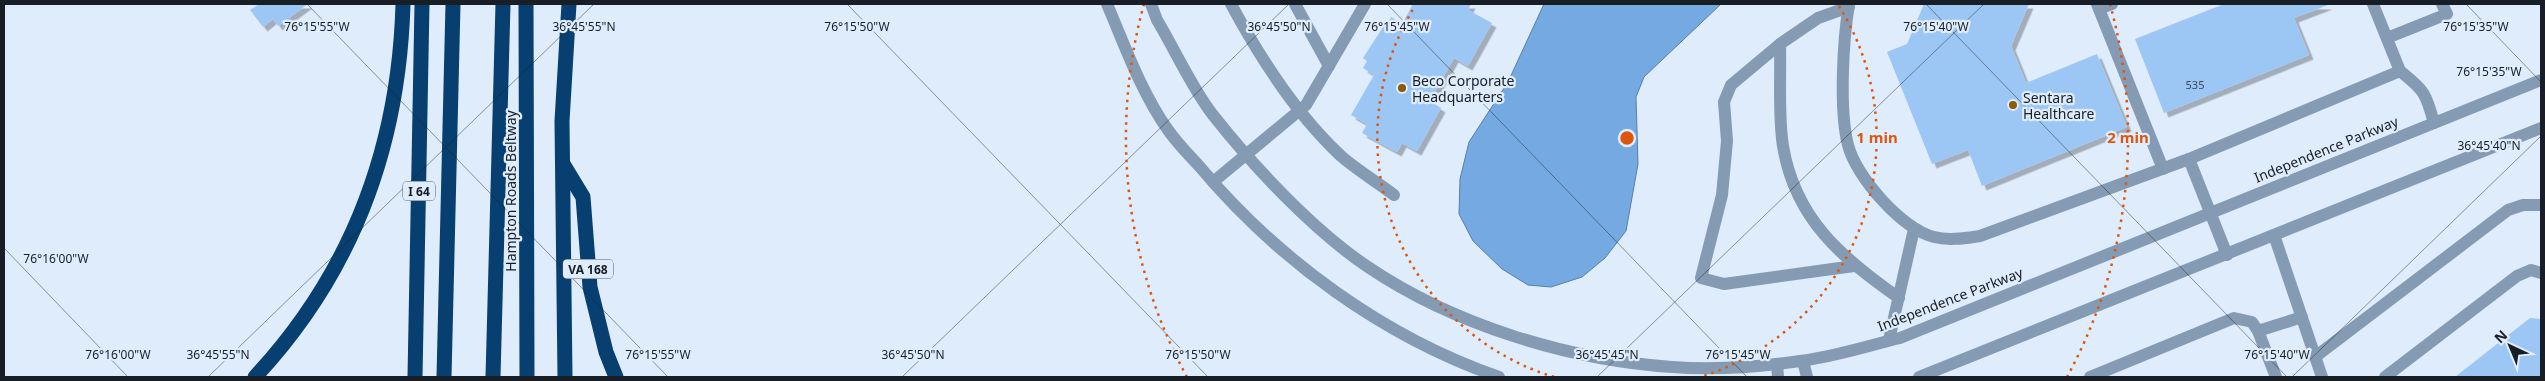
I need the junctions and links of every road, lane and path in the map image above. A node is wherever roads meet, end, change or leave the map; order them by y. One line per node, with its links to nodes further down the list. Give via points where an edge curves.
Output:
1 (403, 4): 45 (highway, via 395,98 389,131 369,195 332,272 280,349)
2 (422, 4): 46 (highway, I 64)
3 (453, 4): 47 (highway)
4 (503, 4): 48 (highway)
5 (526, 4): 49 (highway, Hampton Roads Beltway)
6 (569, 4): 27 (highway)
7 (1107, 4): 29 (street, via 1133,65 1168,129)
8 (1151, 4): 25 (street, Independence Parkway, via 1157,20 1212,114)
9 (1231, 4): 22 (street, via 1264,62)
10 (1295, 4): 19 (street)
11 (1365, 4): 19 (street)
12 (2112, 4): 16 (street)
13 (2373, 4): 17 (street)
14 (2442, 4): 17 (street, via 2447,14)
15 (1849, 5): 18 (street, via 1818,18); 33 (street, via 1843,87 1848,146 1875,192)
16 (2098, 6): 28 (street)
17 (2387, 38): 20 (street)
18 (1780, 44): 36 (street, via 1782,144 1789,174 1822,235); 36 (street, via 1731,85 1726,94 1727,141 1722,194 1701,278 1724,284)
19 (1329, 66): 22 (street)
20 (2400, 71): 23 (street, via 2427,96); 26 (street)
21 (2541, 80): 23 (street, Independence Parkway)
22 (1300, 110): 25 (street); 30 (street, via 1342,156)
23 (2434, 123): 32 (street, Independence Parkway)
24 (2541, 128): 34 (street)
25 (1248, 154): 29 (street); 44 (street, Independence Parkway, via 1313,222 1367,267 1425,301 1488,327 1614,361 1674,368)
26 (2189, 159): 28 (street); 32 (street)
27 (562, 163): 50 (highway); 51 (highway, VA 168, via 583,197 590,286 606,352)
28 (2162, 169): 33 (street, via 1980,236 1935,238)
29 (1213, 182): 52 (street, via 1296,263 1344,296 1435,350)
30 (1394, 195)
31 (2541, 205): 42 (street, via 2523,205 2508,210)
32 (2210, 212): 35 (street); 41 (street, Independence Parkway)
33 (1914, 229): 38 (street)
34 (2274, 235): 35 (street); 39 (street)
35 (2227, 255): 55 (street)
36 (1854, 266): 38 (street)
37 (2541, 272): 59 (street, via 2531,270 2517,276)
38 (1899, 298): 41 (street)
39 (2302, 317): 40 (street); 42 (street)
40 (2258, 332): 56 (street, via 2252,322 2234,318); 57 (street)
41 (1889, 340): 43 (street, Independence Parkway)
42 (2315, 357): 58 (street)
43 (1803, 361): 44 (street, Independence Parkway); 54 (street)
44 (1777, 364): 53 (street)
45 (255, 377)
46 (415, 377)
47 (444, 377)
48 (493, 377)
49 (527, 377)
50 (565, 377)
51 (616, 377)
52 (1499, 377)
53 (1778, 377)
54 (1807, 377)
55 (1919, 377)
56 (2090, 377)
57 (2276, 377)
58 (2322, 377)
59 (2385, 377)

